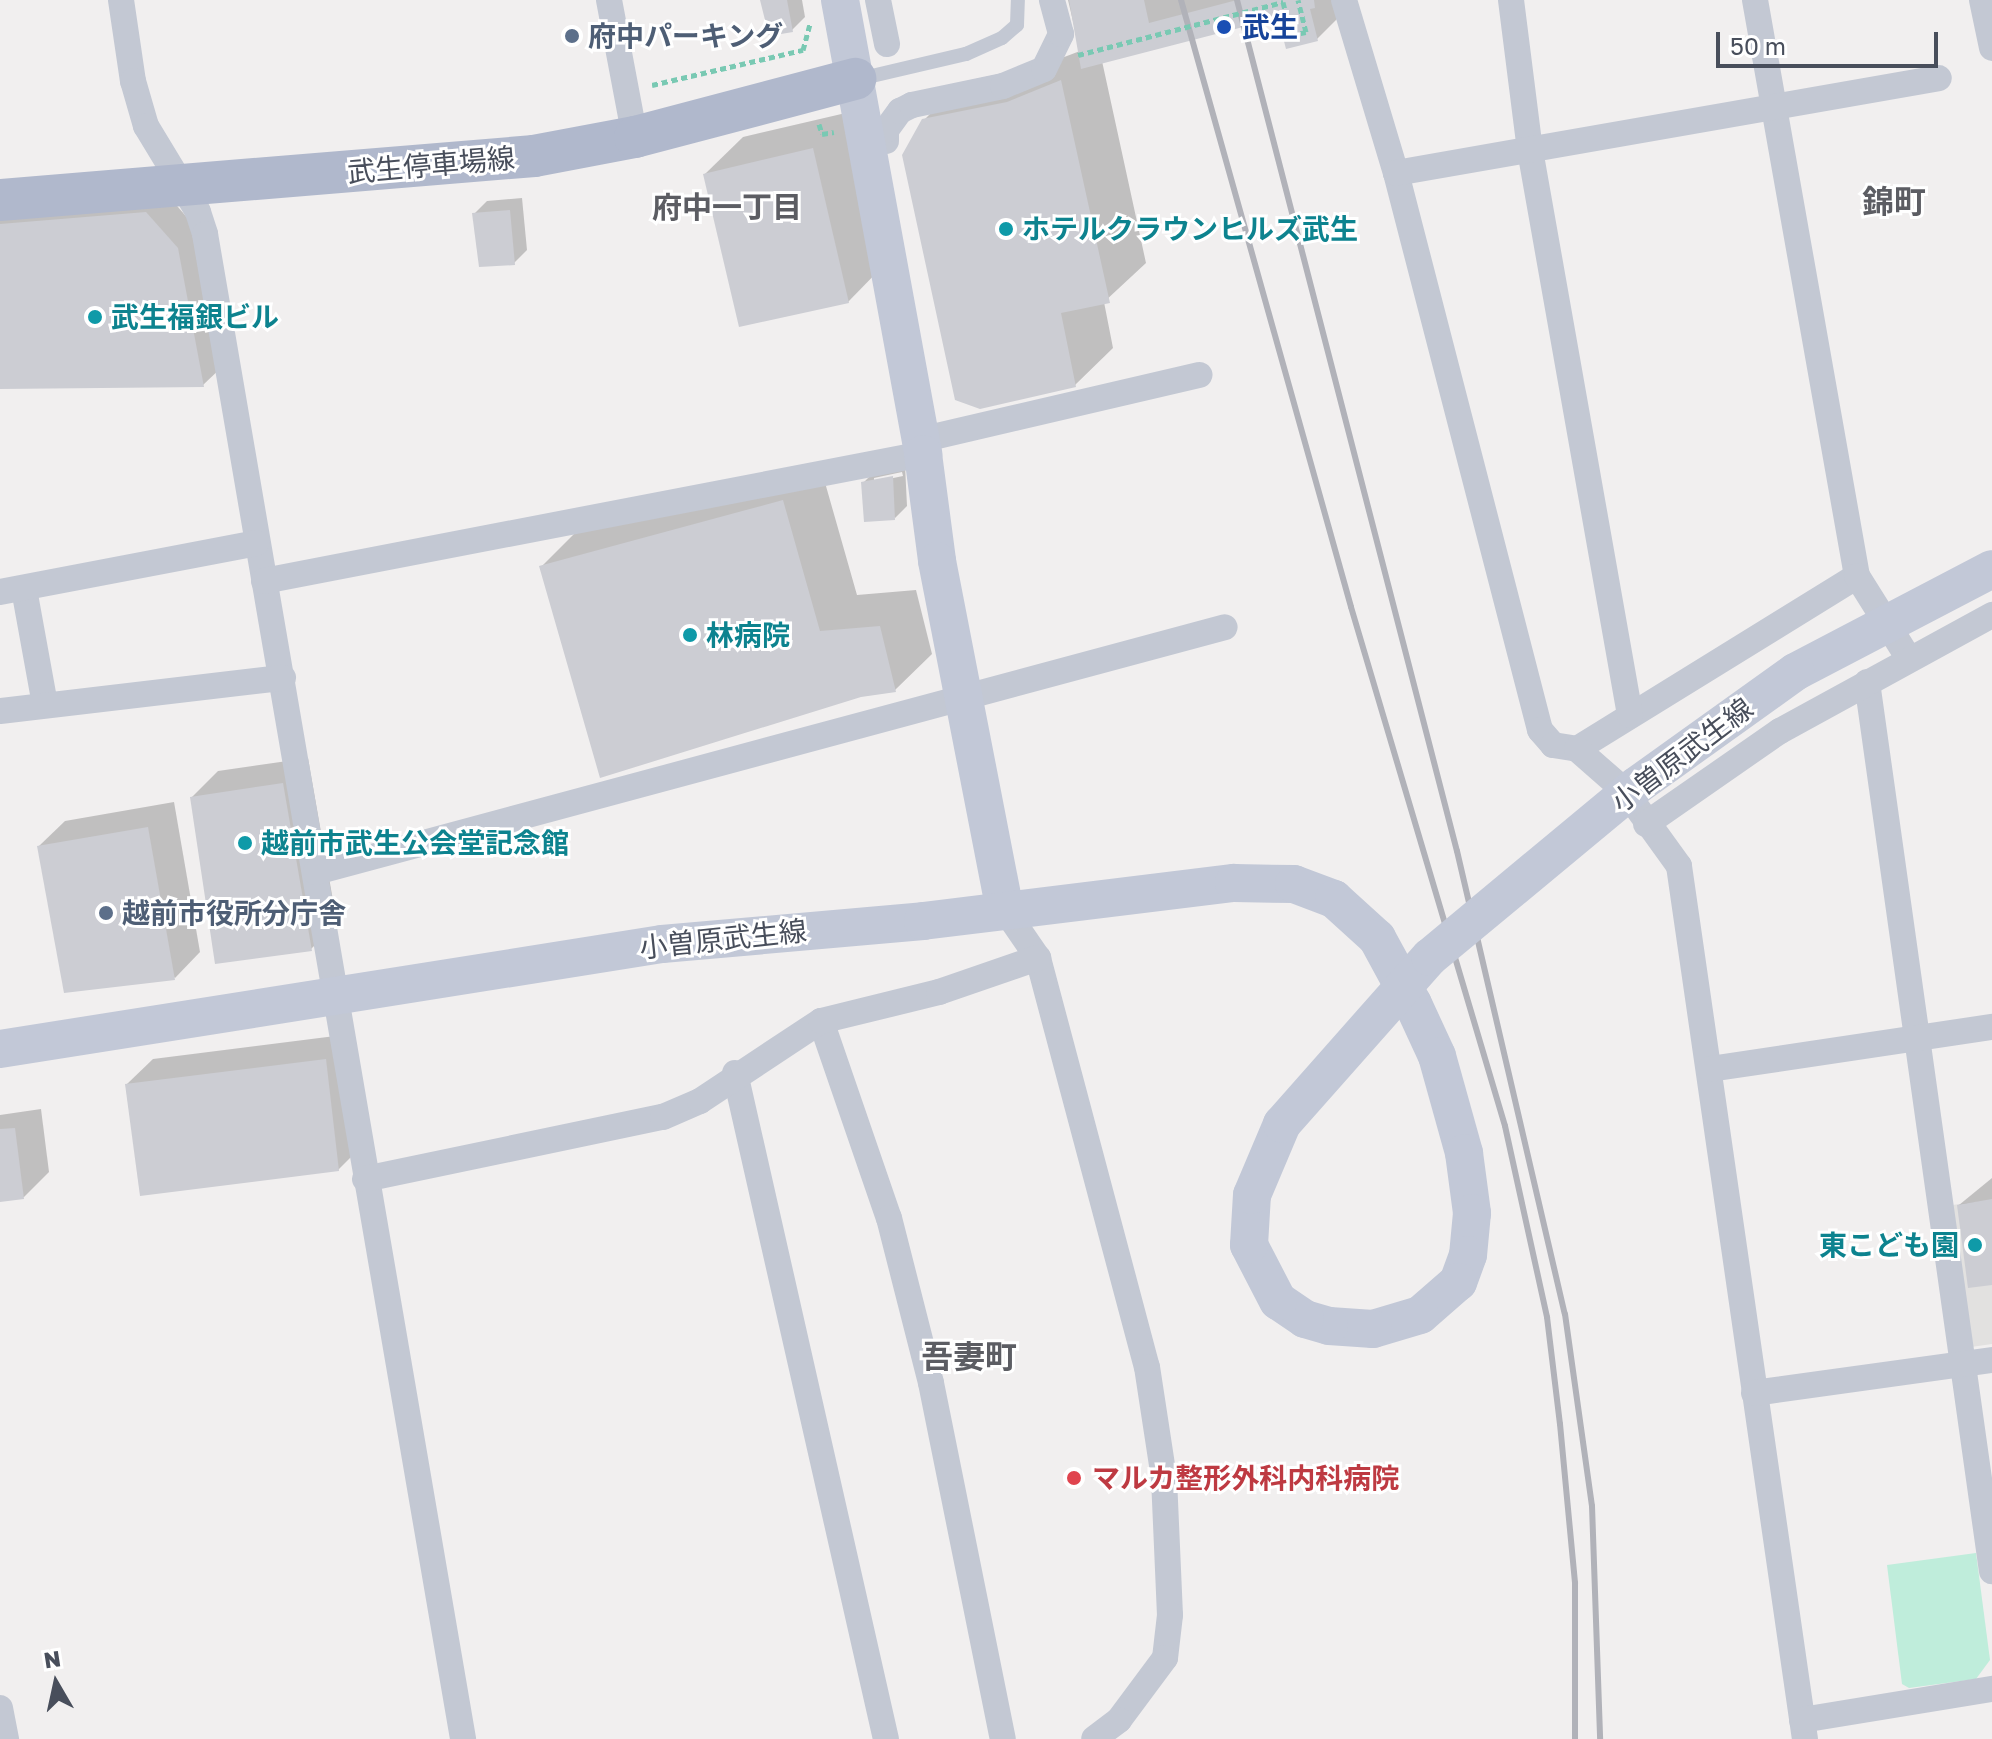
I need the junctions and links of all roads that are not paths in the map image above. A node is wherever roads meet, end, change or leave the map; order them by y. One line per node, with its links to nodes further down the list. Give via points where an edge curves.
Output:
1 (121, 0): 22 (street, via 139,105)
2 (609, 0): 18 (street)
3 (1018, 0): 16 (lane, via 1016,27 991,44)
4 (1052, 0): 14 (street, via 1061,34)
5 (1344, 0): 21 (street)
6 (1511, 0): 20 (street)
7 (1755, 0): 17 (street)
8 (1982, 0): 12 (street)
9 (880, 3): 11 (street)
10 (829, 10): 16 (main road)
11 (887, 44)
12 (1992, 48)
13 (1078, 55): 14 (street)
14 (1051, 60): 19 (street, via 1028,79 900,111 886,130)
15 (1939, 78): 17 (street)
16 (855, 79): 18 (main road, 武生停車場線); 25 (main road)
17 (1775, 108): 20 (street); 28 (street)
18 (635, 137): 22 (main road, 武生停車場線, via 534,156)
19 (886, 141)
20 (1530, 150): 21 (street); 40 (street)
21 (1396, 173): 41 (street, via 1540,730 1553,745)
22 (179, 186): 23 (main road, 武生停車場線); 26 (street, via 198,212 205,234)
23 (0, 200)
24 (1200, 375): 25 (street)
25 (922, 447): 29 (street); 37 (main road)
26 (256, 543): 29 (street); 30 (street)
27 (1992, 569): 32 (main road, 小曽原武生線)
28 (1857, 576): 32 (street); 40 (street)
29 (264, 581): 35 (street)
30 (12, 590): 38 (street)
31 (1992, 615): 34 (street)
32 (1885, 623): 34 (street); 44 (main road, 小曽原武生線, bridge, via 1795,672 1636,786 1430,957 1282,1124 1252,1195 1249,1245 1278,1301 1305,1319 1329,1326 1373,1329 1420,1315 1458,1282 1468,1255 1472,1213 1464,1153 1437,1056 1413,1004 1366,925 1334,899 1294,884 1234,883)
33 (1225, 627): 37 (street)
34 (1909, 659): 36 (street)
35 (283, 678): 38 (street); 43 (street)
36 (1867, 682): 42 (street, via 1780,731); 49 (street)
37 (963, 694): 43 (street); 44 (main road)
38 (45, 705): 39 (street)
39 (0, 711)
40 (1630, 715): 41 (street)
41 (1577, 749): 42 (street, via 1625,791)
42 (1646, 824): 51 (street, via 1679,866)
43 (316, 872): 46 (street)
44 (1005, 910): 45 (street); 46 (main road, 小曽原武生線, via 662,944)
45 (1038, 958): 47 (street, via 939,992); 65 (street, via 1147,1367 1164,1478 1170,1615 1165,1658 1119,1720)
46 (336, 996): 50 (main road, 小曽原武生線); 53 (street)
47 (821, 1021): 52 (street); 64 (street, via 889,1218 920,1338)
48 (1992, 1027): 49 (street)
49 (1916, 1039): 51 (street); 55 (street)
50 (0, 1049)
51 (1710, 1069): 56 (street)
52 (735, 1073): 53 (street, via 700,1101 663,1117); 63 (street)
53 (365, 1179): 62 (street)
54 (1992, 1360): 55 (street)
55 (1963, 1364): 56 (street); 57 (street)
56 (1754, 1393): 60 (street)
57 (1992, 1571)
58 (1992, 1689): 60 (street)
59 (0, 1708): 61 (street)
60 (1804, 1730)
61 (6, 1739)
62 (463, 1739)
63 (886, 1739)
64 (1003, 1739)
65 (1094, 1739)

